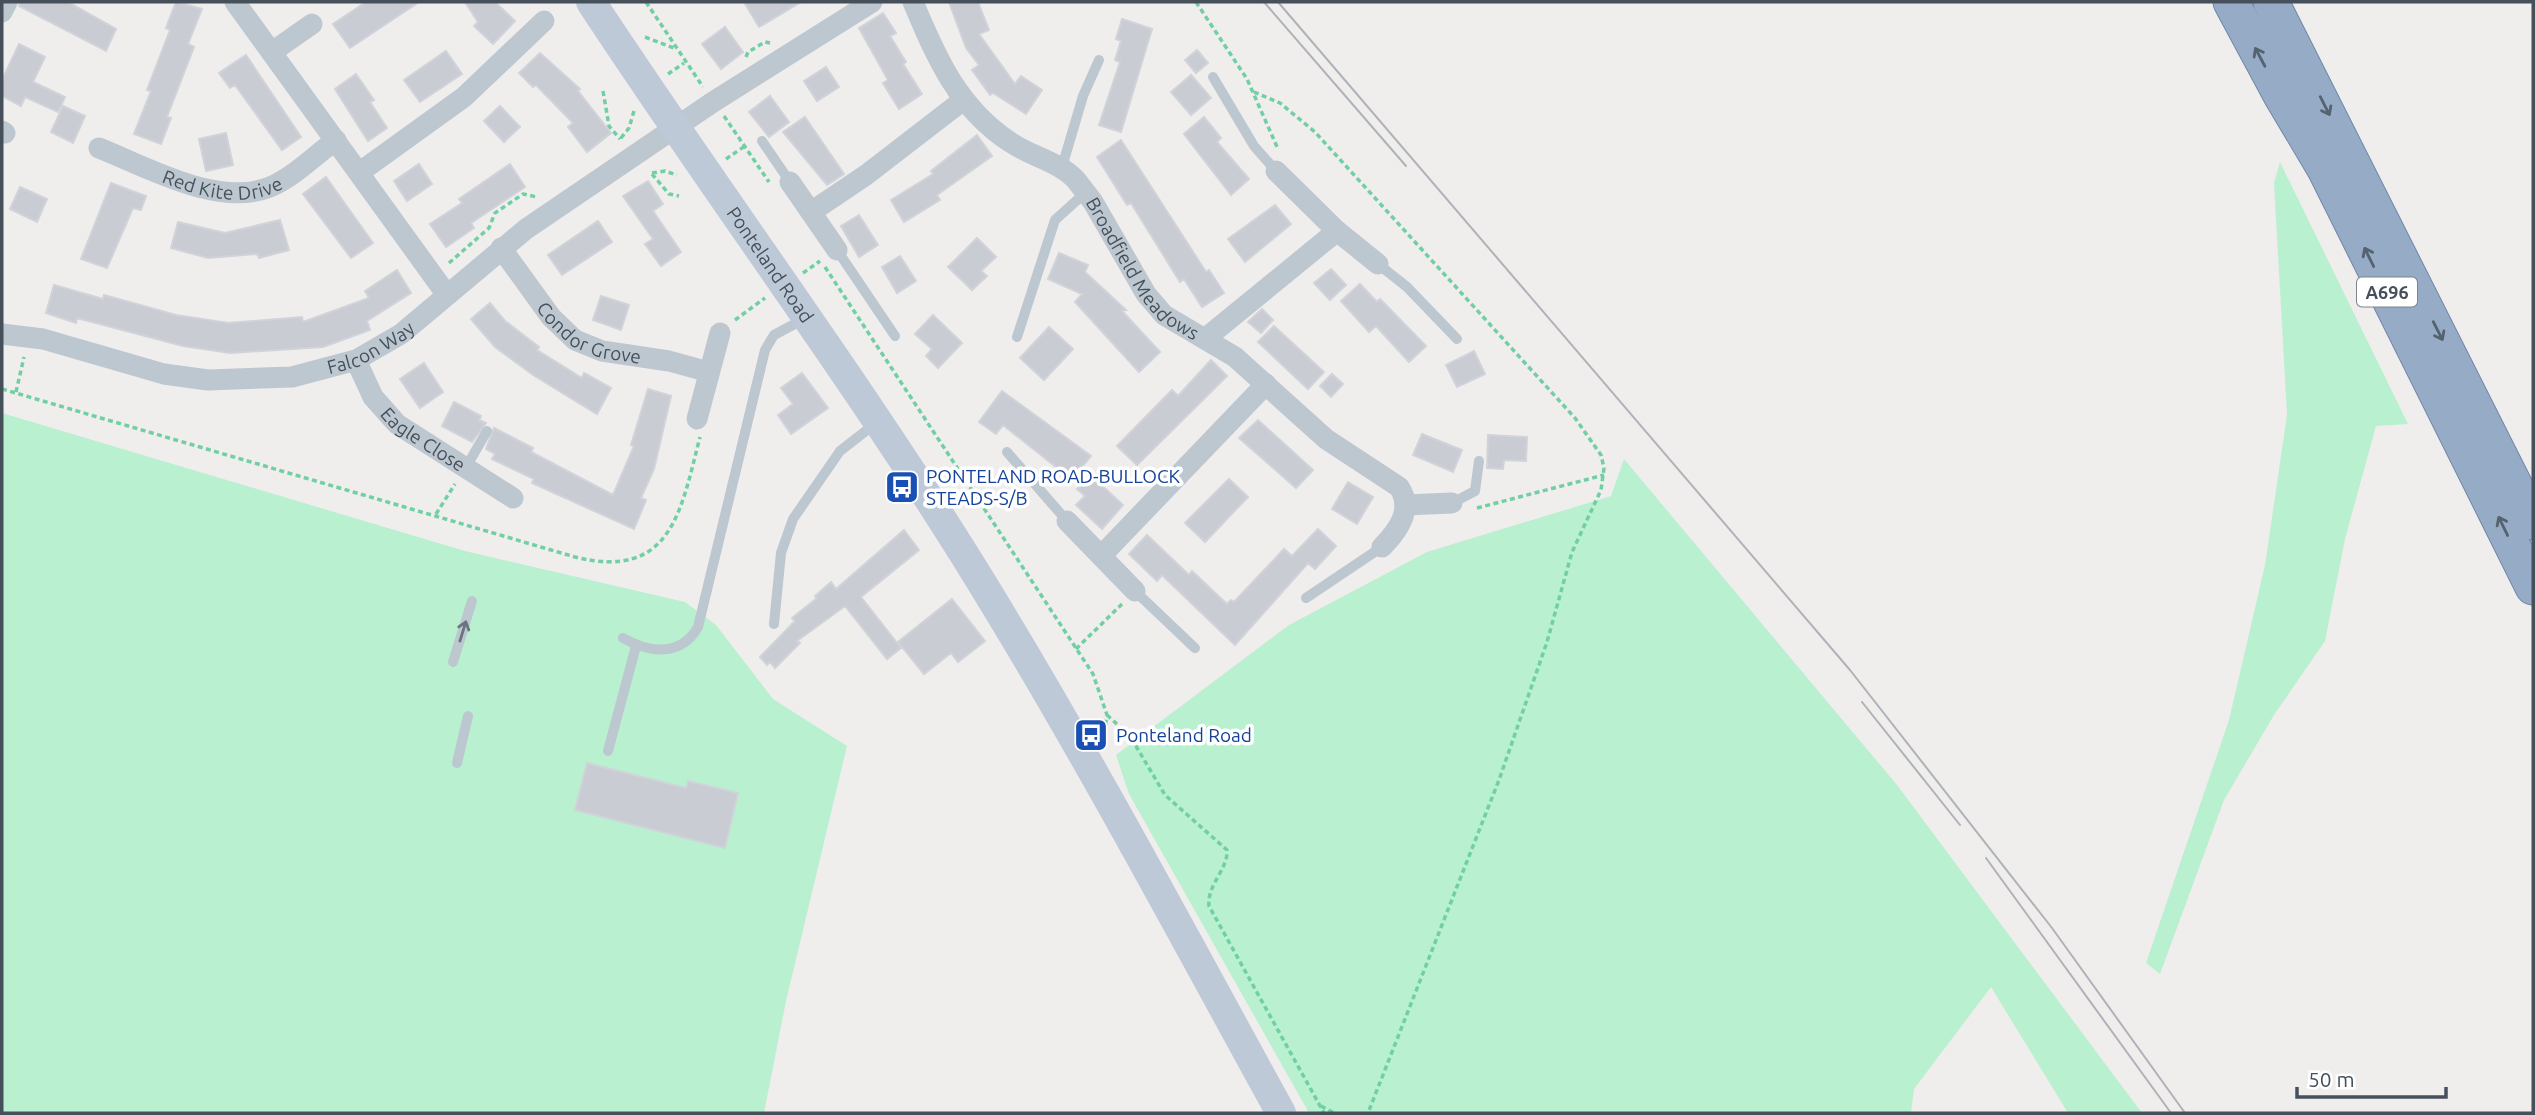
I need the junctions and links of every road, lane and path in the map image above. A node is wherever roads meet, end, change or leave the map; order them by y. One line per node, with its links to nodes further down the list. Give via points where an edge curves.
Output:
1 (7, 2): 10 (street)
2 (235, 2): 13 (street)
3 (591, 2): 21 (main road, Ponteland Road)
4 (646, 2): 16 (path)
5 (872, 2): 21 (street, Falcon Way)
6 (912, 2): 19 (street, Broadfield Meadows)
7 (1196, 2): 18 (path)
8 (2231, 2): 68 (highway, A696, one-way to 8, via 2325,169)
9 (2271, 2): 65 (highway, A696, one-way to 65)
10 (2, 12)
11 (544, 21): 27 (street, via 464,97)
12 (312, 24): 13 (street)
13 (272, 52): 22 (street)
14 (1099, 60): 26 (lane)
15 (1213, 77): 28 (lane, via 1254,146)
16 (704, 89)
17 (603, 91): 24 (path, via 609,126 622,138)
18 (1254, 92): 28 (path, via 1276,141); 59 (path, via 1280,103 1315,132 1424,251 1575,418 1601,455)
19 (962, 101): 26 (street, Broadfield Meadows, via 1007,141); 34 (street)
20 (722, 114): 30 (path)
21 (676, 127): 36 (street, Falcon Way); 42 (main road, Ponteland Road)
22 (336, 140): 25 (street, Red Kite Drive, via 270,187 235,194 201,188); 27 (street)
23 (762, 141): 30 (lane)
24 (610, 146)
25 (99, 148)
26 (1062, 167): 32 (street, Broadfield Meadows)
27 (360, 172): 40 (street)
28 (1276, 172): 35 (street)
29 (652, 173): 33 (path, via 668,194)
30 (780, 183): 34 (street)
31 (547, 190): 40 (path, via 537,197 523,194 495,213 489,228)
32 (1086, 192): 46 (lane, via 1055,220); 47 (street, Broadfield Meadows, via 1153,304)
33 (679, 196)
34 (811, 212): 38 (street)
35 (1337, 231): 39 (street); 47 (street)
36 (501, 248): 40 (street, Falcon Way); 50 (street, Condor Grove, via 551,317 575,340 602,351)
37 (813, 250): 76 (path)
38 (837, 250): 45 (lane)
39 (1378, 264): 48 (lane)
40 (440, 286): 49 (street, Falcon Way, via 388,344)
41 (774, 292): 43 (path)
42 (806, 317): 54 (main road, Ponteland Road); 74 (lane, via 774,335 765,350 693,637 673,649)
43 (720, 333): 50 (street)
44 (2, 334): 49 (street, Falcon Way, via 43,339 164,374 208,380 292,377)
45 (894, 336)
46 (1017, 337)
47 (1206, 338): 51 (street, Broadfield Meadows)
48 (1457, 339)
49 (356, 360): 58 (street, Eagle Close, via 384,412)
50 (709, 372): 53 (street)
51 (1266, 384): 62 (street, Broadfield Meadows, via 1326,439 1393,480 1403,492); 67 (street)
52 (2, 389): 63 (path)
53 (697, 419): 63 (path, via 702,430 683,502 661,542 642,558 588,560)
54 (876, 423): 72 (lane, via 840,451 793,519 781,553); 82 (main road, Ponteland Road, via 976,575)
55 (487, 431): 58 (lane)
56 (1007, 452): 64 (lane)
57 (1479, 461): 61 (lane, via 1475,491)
58 (465, 469): 60 (street, Eagle Close); 63 (path)
59 (1604, 475): 61 (path, via 1481,508 1466,509); 84 (path, via 1598,499 1572,552 1499,780)
60 (513, 498)
61 (1452, 503): 62 (street)
62 (1405, 505): 66 (street, via 1400,525)
63 (436, 514)
64 (1067, 521): 67 (street)
65 (2533, 522)
66 (1382, 547): 70 (lane)
67 (1101, 556): 69 (street)
68 (2533, 587)
69 (1131, 594): 75 (lane); 76 (path)
70 (1306, 598)
71 (472, 601): 77 (lane, one-way to 71)
72 (774, 624)
73 (623, 638): 74 (lane)
74 (636, 646): 80 (lane)
75 (1195, 648)
76 (1076, 649): 78 (path, via 1098,685)
77 (453, 662)
78 (1107, 715): 82 (path, via 1105,736); 83 (path, via 1130,736 1172,802 1227,850 1209,890 1209,906)
79 (468, 716): 81 (lane)
80 (608, 751)
81 (457, 763)
82 (1091, 772): 85 (main road, Ponteland Road)
83 (1321, 1106): 86 (path); 87 (path)
84 (1369, 1111): 88 (path)
85 (1281, 1113)
86 (1324, 1113)
87 (1334, 1113)
88 (1361, 1113)

